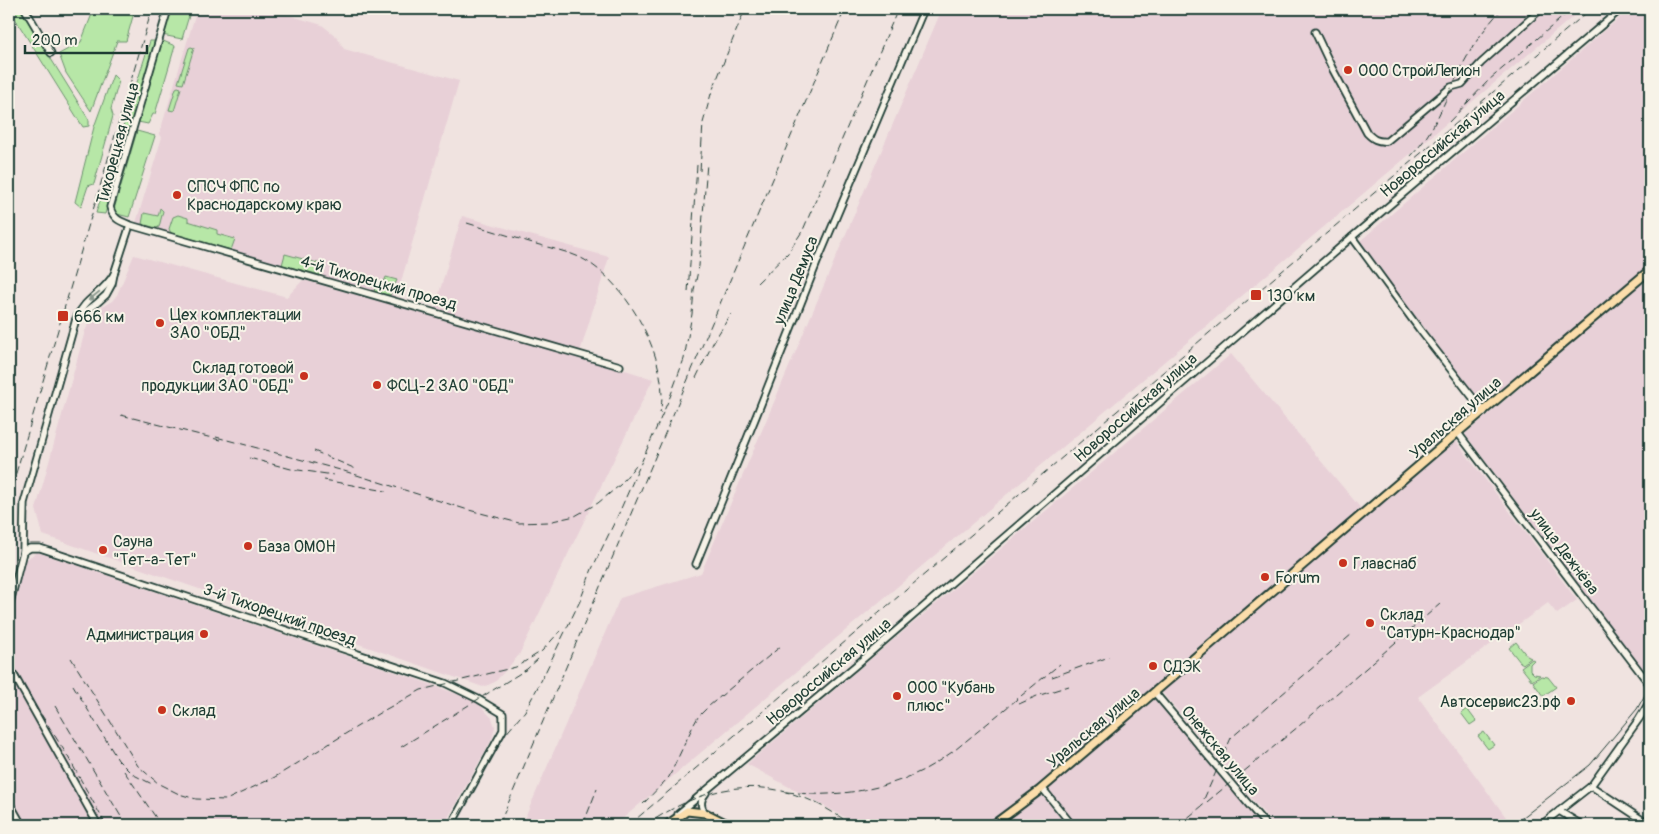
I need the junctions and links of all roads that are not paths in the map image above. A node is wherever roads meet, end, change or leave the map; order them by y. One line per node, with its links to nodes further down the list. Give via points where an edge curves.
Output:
1 (25, 9): 7 (street)
2 (168, 9): 8 (street, Тихорецкая улица, via 110,207 117,220)
3 (924, 9): 15 (street, улица Демуса, via 818,260)
4 (1541, 9): 6 (street, via 1462,84 1452,87 1387,141 1380,142 1367,133)
5 (1621, 9): 9 (street, Новороссийская улица)
6 (1315, 32)
7 (52, 53)
8 (130, 225): 11 (street, 4-й Тихорецкий проезд); 14 (street, via 114,274 105,287 81,308 76,319 24,503)
9 (1352, 237): 12 (street); 23 (street, Новороссийская улица)
10 (1647, 274): 12 (main road, Уральская улица)
11 (620, 366)
12 (1484, 412): 13 (main road, Уральская улица)
13 (1458, 433): 19 (street, улица Дежнёва); 21 (main road, Уральская улица)
14 (23, 552): 16 (street); 29 (street, 3-й Тихорецкий проезд, via 40,548 445,683 503,714 503,730)
15 (696, 564)
16 (9, 607)
17 (9, 666): 31 (street)
18 (1650, 670): 19 (street)
19 (1644, 677): 20 (street, улица Дежнёва)
20 (1650, 685)
21 (1155, 693): 25 (main road, Уральская улица); 36 (street, Онежская улица)
22 (1650, 701): 24 (street)
23 (717, 781): 28 (street, via 702,798); 32 (street, Новороссийская улица)
24 (1591, 786): 27 (street); 39 (street)
25 (1043, 788): 34 (main road, Уральская улица); 35 (street)
26 (9, 802): 30 (street)
27 (1559, 812): 37 (street); 38 (street)
28 (705, 813): 32 (main road, Новороссийская улица, via 687,811); 33 (main road)
29 (455, 818)
30 (22, 825)
31 (98, 825)
32 (667, 825)
33 (729, 825)
34 (994, 825)
35 (1072, 825)
36 (1266, 825)
37 (1541, 825)
38 (1582, 825)
39 (1650, 825)

